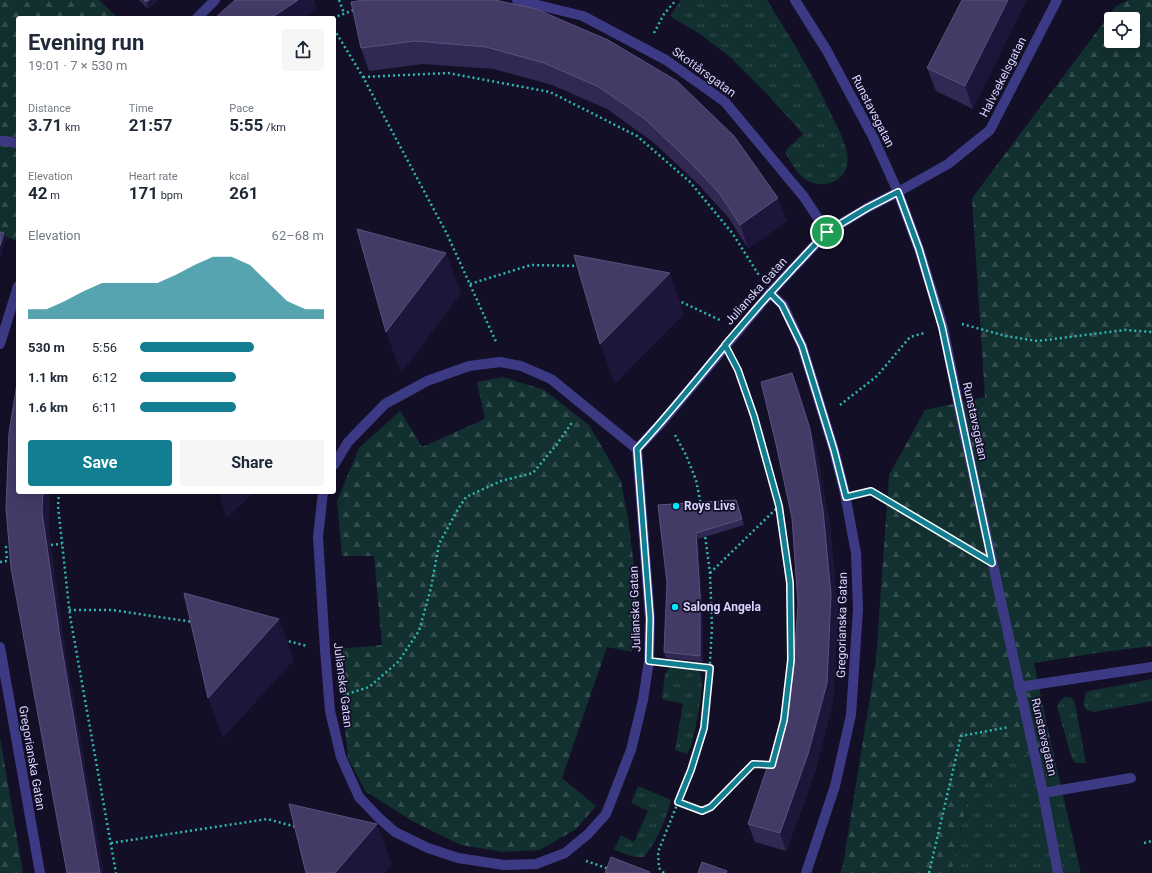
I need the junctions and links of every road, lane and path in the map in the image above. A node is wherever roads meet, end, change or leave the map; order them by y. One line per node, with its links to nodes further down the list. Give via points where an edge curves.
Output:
1 (215, 0): 9 (street)
2 (339, 0): 8 (path)
3 (517, 0): 12 (street, Skottårsgatan, via 583,16)
4 (676, 0): 12 (path, via 664,14)
5 (795, 0): 16 (street, Runstavsgatan, via 827,51 873,137)
6 (1057, 0): 16 (street, Halvsekelsgatan, via 990,130 948,164)
7 (357, 8): 8 (path)
8 (344, 13): 10 (path)
9 (199, 16)
10 (336, 16)
11 (336, 32): 13 (path)
12 (645, 49): 17 (street, Skottårsgatan, via 666,60 725,102 804,197)
13 (363, 77): 19 (path, via 447,234); 21 (path, via 448,73 550,92 637,136 690,182 733,234)
14 (0, 141): 15 (street)
15 (16, 143)
16 (898, 192): 17 (street, Julianska Gatan); 23 (street, Runstavsgatan, via 919,249)
17 (827, 232): 21 (street, Julianska Gatan)
18 (585, 266): 19 (path, via 531,265)
19 (470, 284): 28 (path, via 497,342)
20 (16, 292): 26 (street)
21 (770, 293): 24 (street, Julianska Gatan); 30 (street, Gregorianska Gatan, via 782,305 794,327)
22 (676, 299): 24 (path)
23 (942, 327): 25 (path, via 963,324 1006,336 1037,341 1125,330); 30 (path, via 910,337 876,376); 44 (street, Runstavsgatan)
24 (739, 329): 27 (street, Julianska Gatan)
25 (1152, 332)
26 (0, 344)
27 (725, 345): 31 (street, Julianska Gatan); 37 (path, via 738,370 754,416)
28 (500, 362): 29 (street, via 521,366 551,379); 33 (street, via 469,366 427,381 385,404 348,442)
29 (584, 405): 32 (street); 55 (path, via 533,473 501,481 466,497 439,544 431,588 419,631 398,662 369,687)
30 (824, 418): 36 (street, Gregorianska Gatan)
31 (662, 422): 32 (street, Julianska Gatan); 38 (path, via 674,434 686,455 696,480)
32 (637, 449): 51 (street, Julianska Gatan, via 650,618)
33 (336, 462)
34 (59, 494): 41 (path)
35 (323, 494): 49 (street, Julianska Gatan, via 318,537)
36 (846, 497): 44 (path, via 871,491); 71 (street, Gregorianska Gatan, via 856,553 858,609 852,715 835,786)
37 (779, 506): 45 (path); 56 (path, via 790,583 791,660)
38 (702, 509)
39 (705, 530): 45 (path)
40 (51, 544): 41 (path)
41 (62, 544): 46 (path)
42 (14, 546): 43 (path, via 6,546 7,562)
43 (0, 562)
44 (992, 563): 54 (street, Runstavsgatan)
45 (710, 573): 53 (path)
46 (70, 610): 47 (path, via 112,610); 64 (path)
47 (197, 623)
48 (280, 639): 49 (path)
49 (325, 650): 55 (street, Julianska Gatan)
50 (0, 651): 68 (street, Gregorianska Gatan)
51 (649, 661): 53 (path); 66 (street, Julianska Gatan, via 631,750 606,814 588,834)
52 (1152, 667): 54 (street)
53 (710, 668): 61 (path, via 704,728)
54 (1019, 687): 57 (street, Runstavsgatan)
55 (329, 700): 66 (street, Julianska Gatan, via 341,757 359,797 395,832 428,848 458,858 504,865 536,864)
56 (785, 712)
57 (1028, 723): 60 (street, Runstavsgatan); 72 (path, via 961,736)
58 (770, 772): 61 (path, via 772,765 753,764 711,807 702,811)
59 (1131, 778): 60 (street)
60 (1043, 793): 73 (street, Runstavsgatan)
61 (678, 802): 70 (path, via 658,852 660,868)
62 (298, 827): 64 (path, via 267,819)
63 (1152, 841): 65 (path)
64 (111, 843): 69 (path)
65 (1144, 843)
66 (565, 853): 67 (path)
67 (612, 870)
68 (40, 873)
69 (116, 873)
70 (664, 873)
71 (806, 873)
72 (929, 873)
73 (1058, 873)

